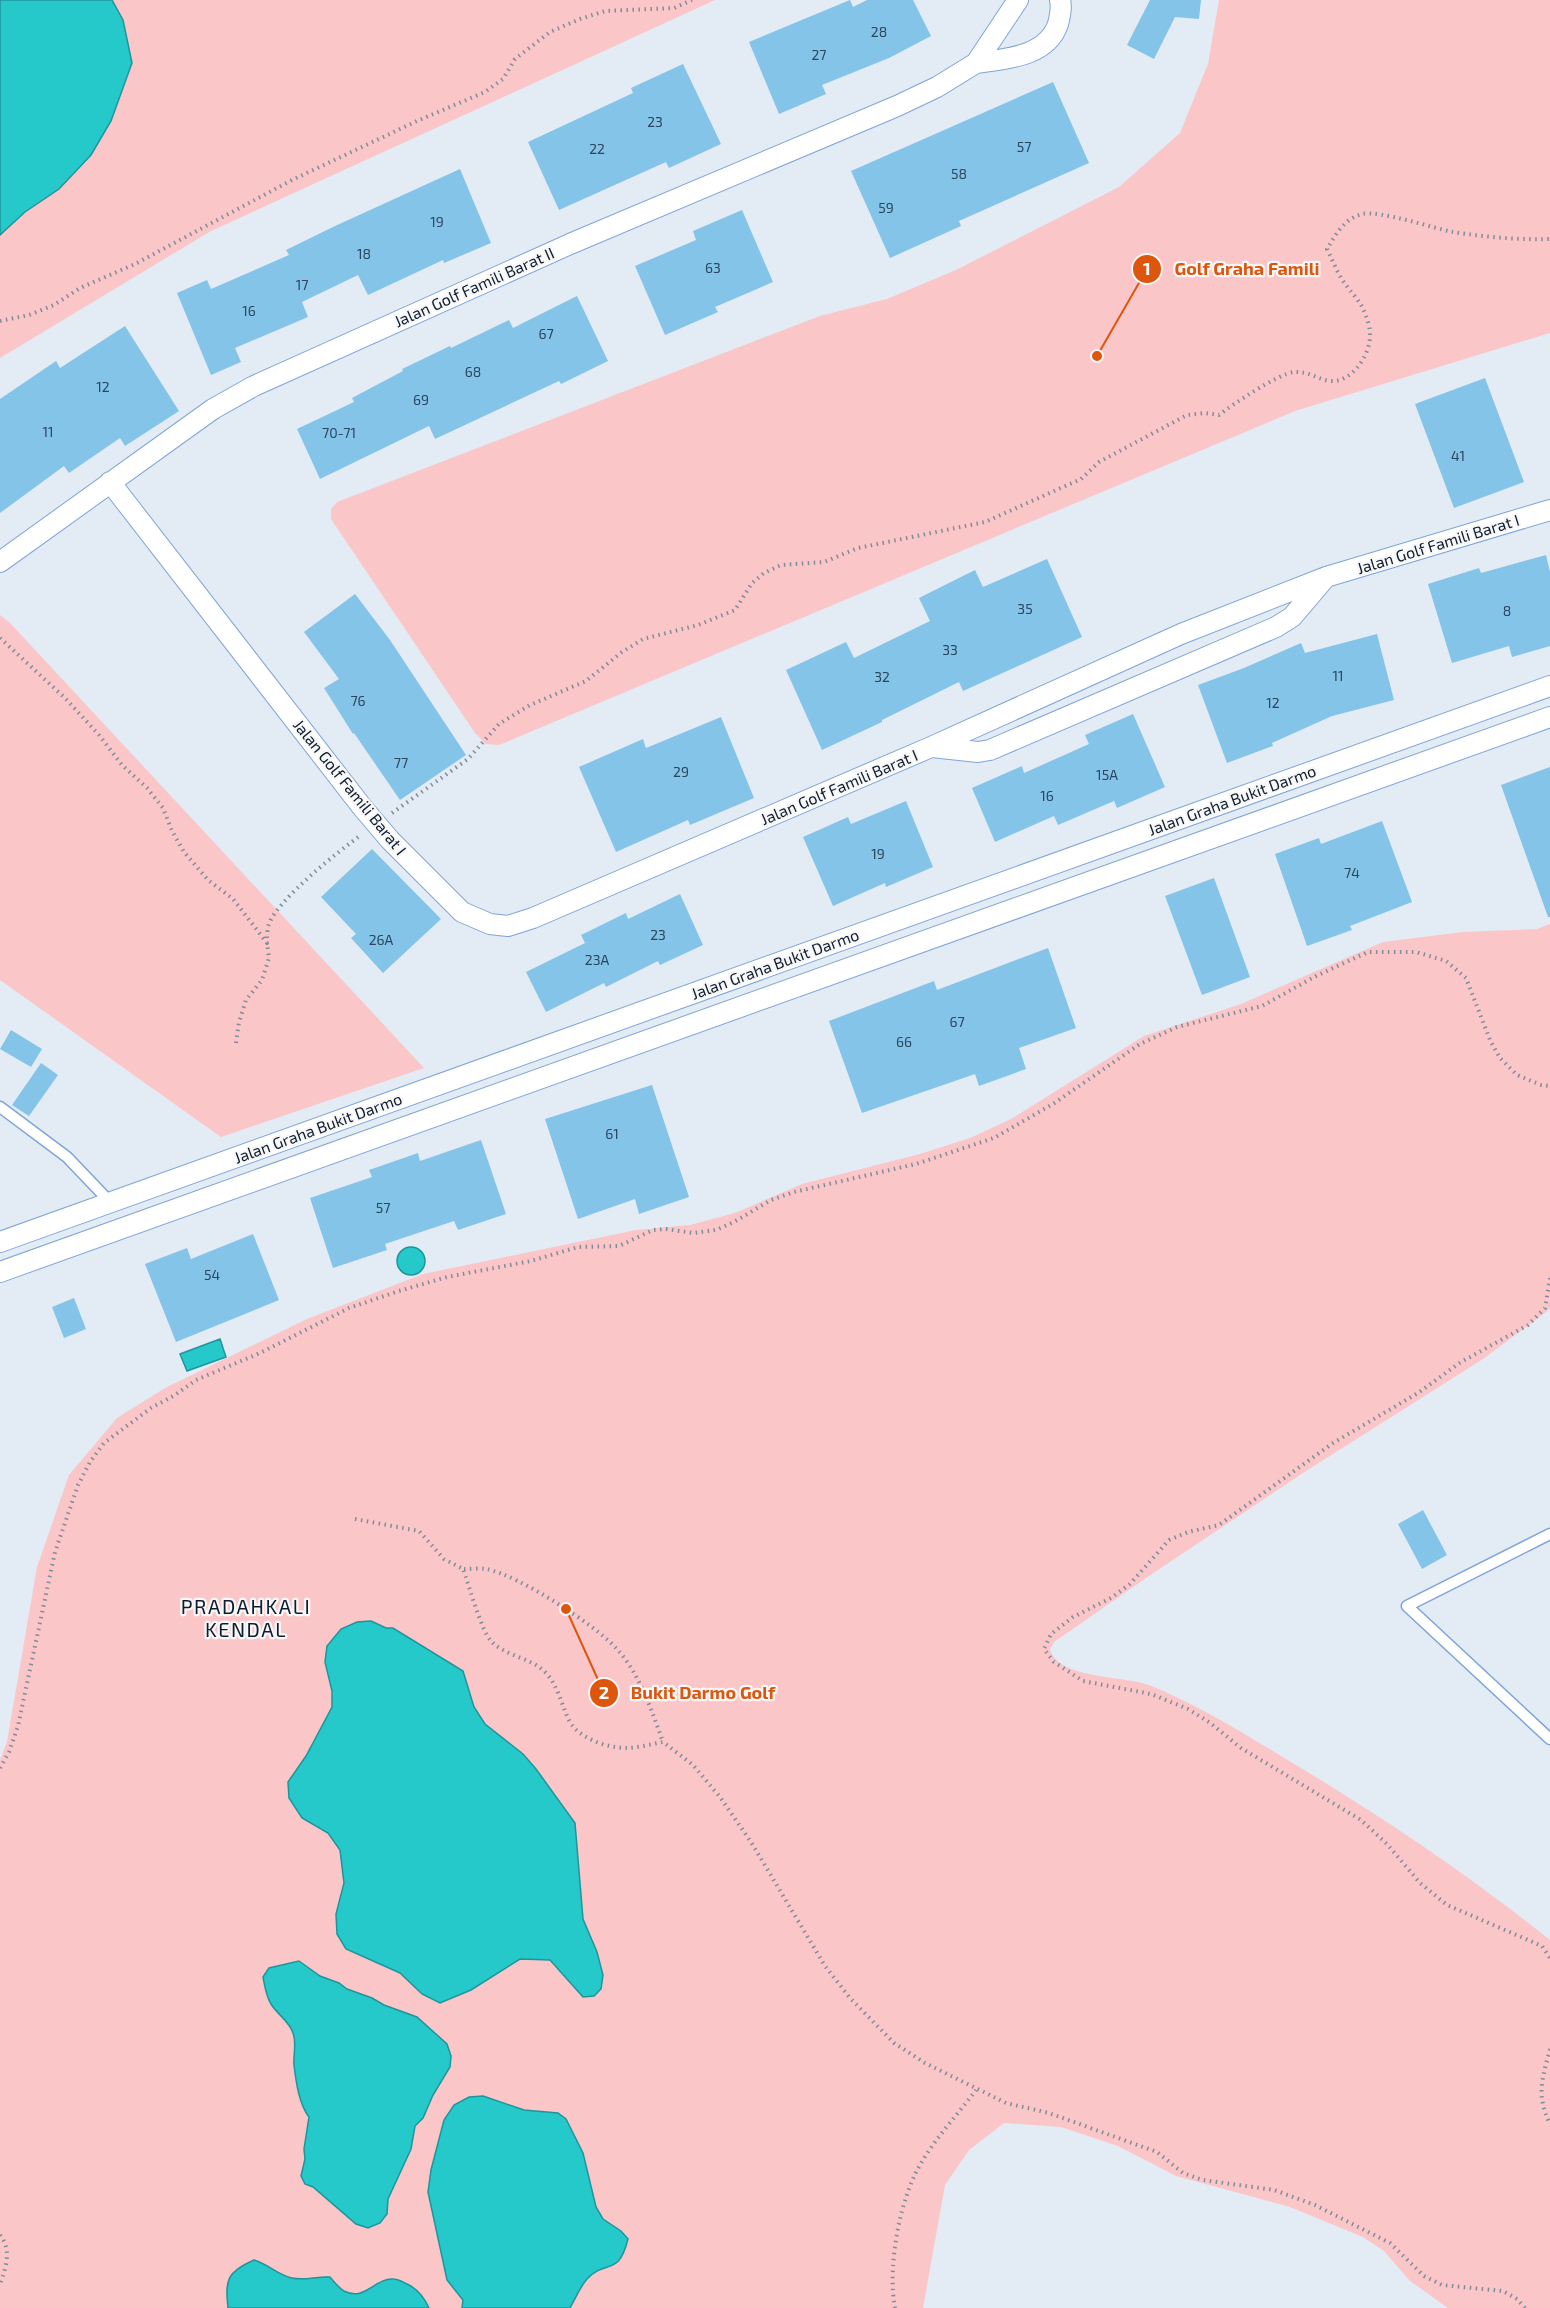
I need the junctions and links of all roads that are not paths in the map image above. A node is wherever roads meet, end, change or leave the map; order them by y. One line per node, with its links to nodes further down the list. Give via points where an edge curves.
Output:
1 (1018, 0): 3 (street, Jalan Golf Famili Barat II)
2 (1060, 0): 3 (street, Jalan Golf Famili Barat II, via 1054,35 1040,48)
3 (976, 63): 4 (street, Jalan Golf Famili Barat II, via 897,106 570,244 254,386)
4 (111, 482): 6 (street, Jalan Golf Famili Barat II); 10 (street, Jalan Golf Famili Barat I, via 376,824 462,912 490,924 508,926 533,918)
5 (1550, 510): 7 (street, Jalan Golf Famili Barat I)
6 (0, 562)
7 (1326, 577): 10 (street, Jalan Golf Famili Barat I, via 1181,634); 10 (street, Jalan Golf Famili Barat I, via 1292,617 1276,627 1001,746 984,752)
8 (1550, 686): 12 (street, Jalan Graha Bukit Darmo)
9 (1550, 717): 14 (street, Jalan Graha Bukit Darmo)
10 (931, 747)
11 (0, 1107): 12 (lane, via 67,1156)
12 (110, 1202): 13 (street, Jalan Graha Bukit Darmo)
13 (3, 1234)
14 (0, 1272)
15 (1550, 1534): 16 (lane, via 1407,1606)
16 (1550, 1739)

